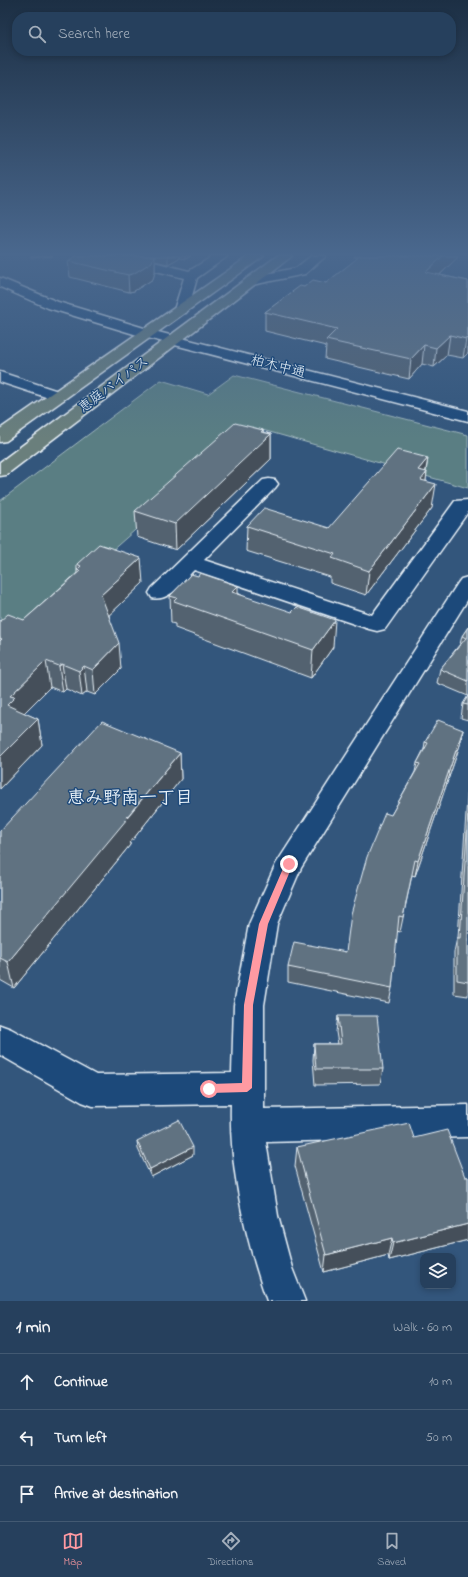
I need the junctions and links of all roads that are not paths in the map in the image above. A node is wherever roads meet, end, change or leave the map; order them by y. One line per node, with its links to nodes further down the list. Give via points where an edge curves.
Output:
1 (92, 317): 4 (street, 柏木中通)
2 (172, 317): 4 (highway, 恵庭バイパス)
3 (204, 317): 5 (highway, 恵庭バイパス)
4 (149, 334): 5 (street, 柏木中通); 7 (highway, 恵庭バイパス)
5 (172, 340): 8 (street, 柏木中通); 10 (highway, 恵庭バイパス)
6 (0, 377): 7 (street)
7 (58, 396): 9 (highway, 恵庭バイパス)
8 (468, 416)
9 (0, 436)
10 (0, 471)
11 (269, 484): 13 (street)
12 (468, 506): 13 (street, via 462,505 377,624)
13 (190, 562): 15 (street)
14 (468, 583): 17 (street, via 289,864 264,924 249,1005)
15 (159, 593)
16 (0, 1040): 17 (street, via 94,1091)
17 (247, 1088): 19 (street)
18 (468, 1121): 19 (street)
19 (247, 1126): 20 (street, via 260,1216)
20 (286, 1301)

